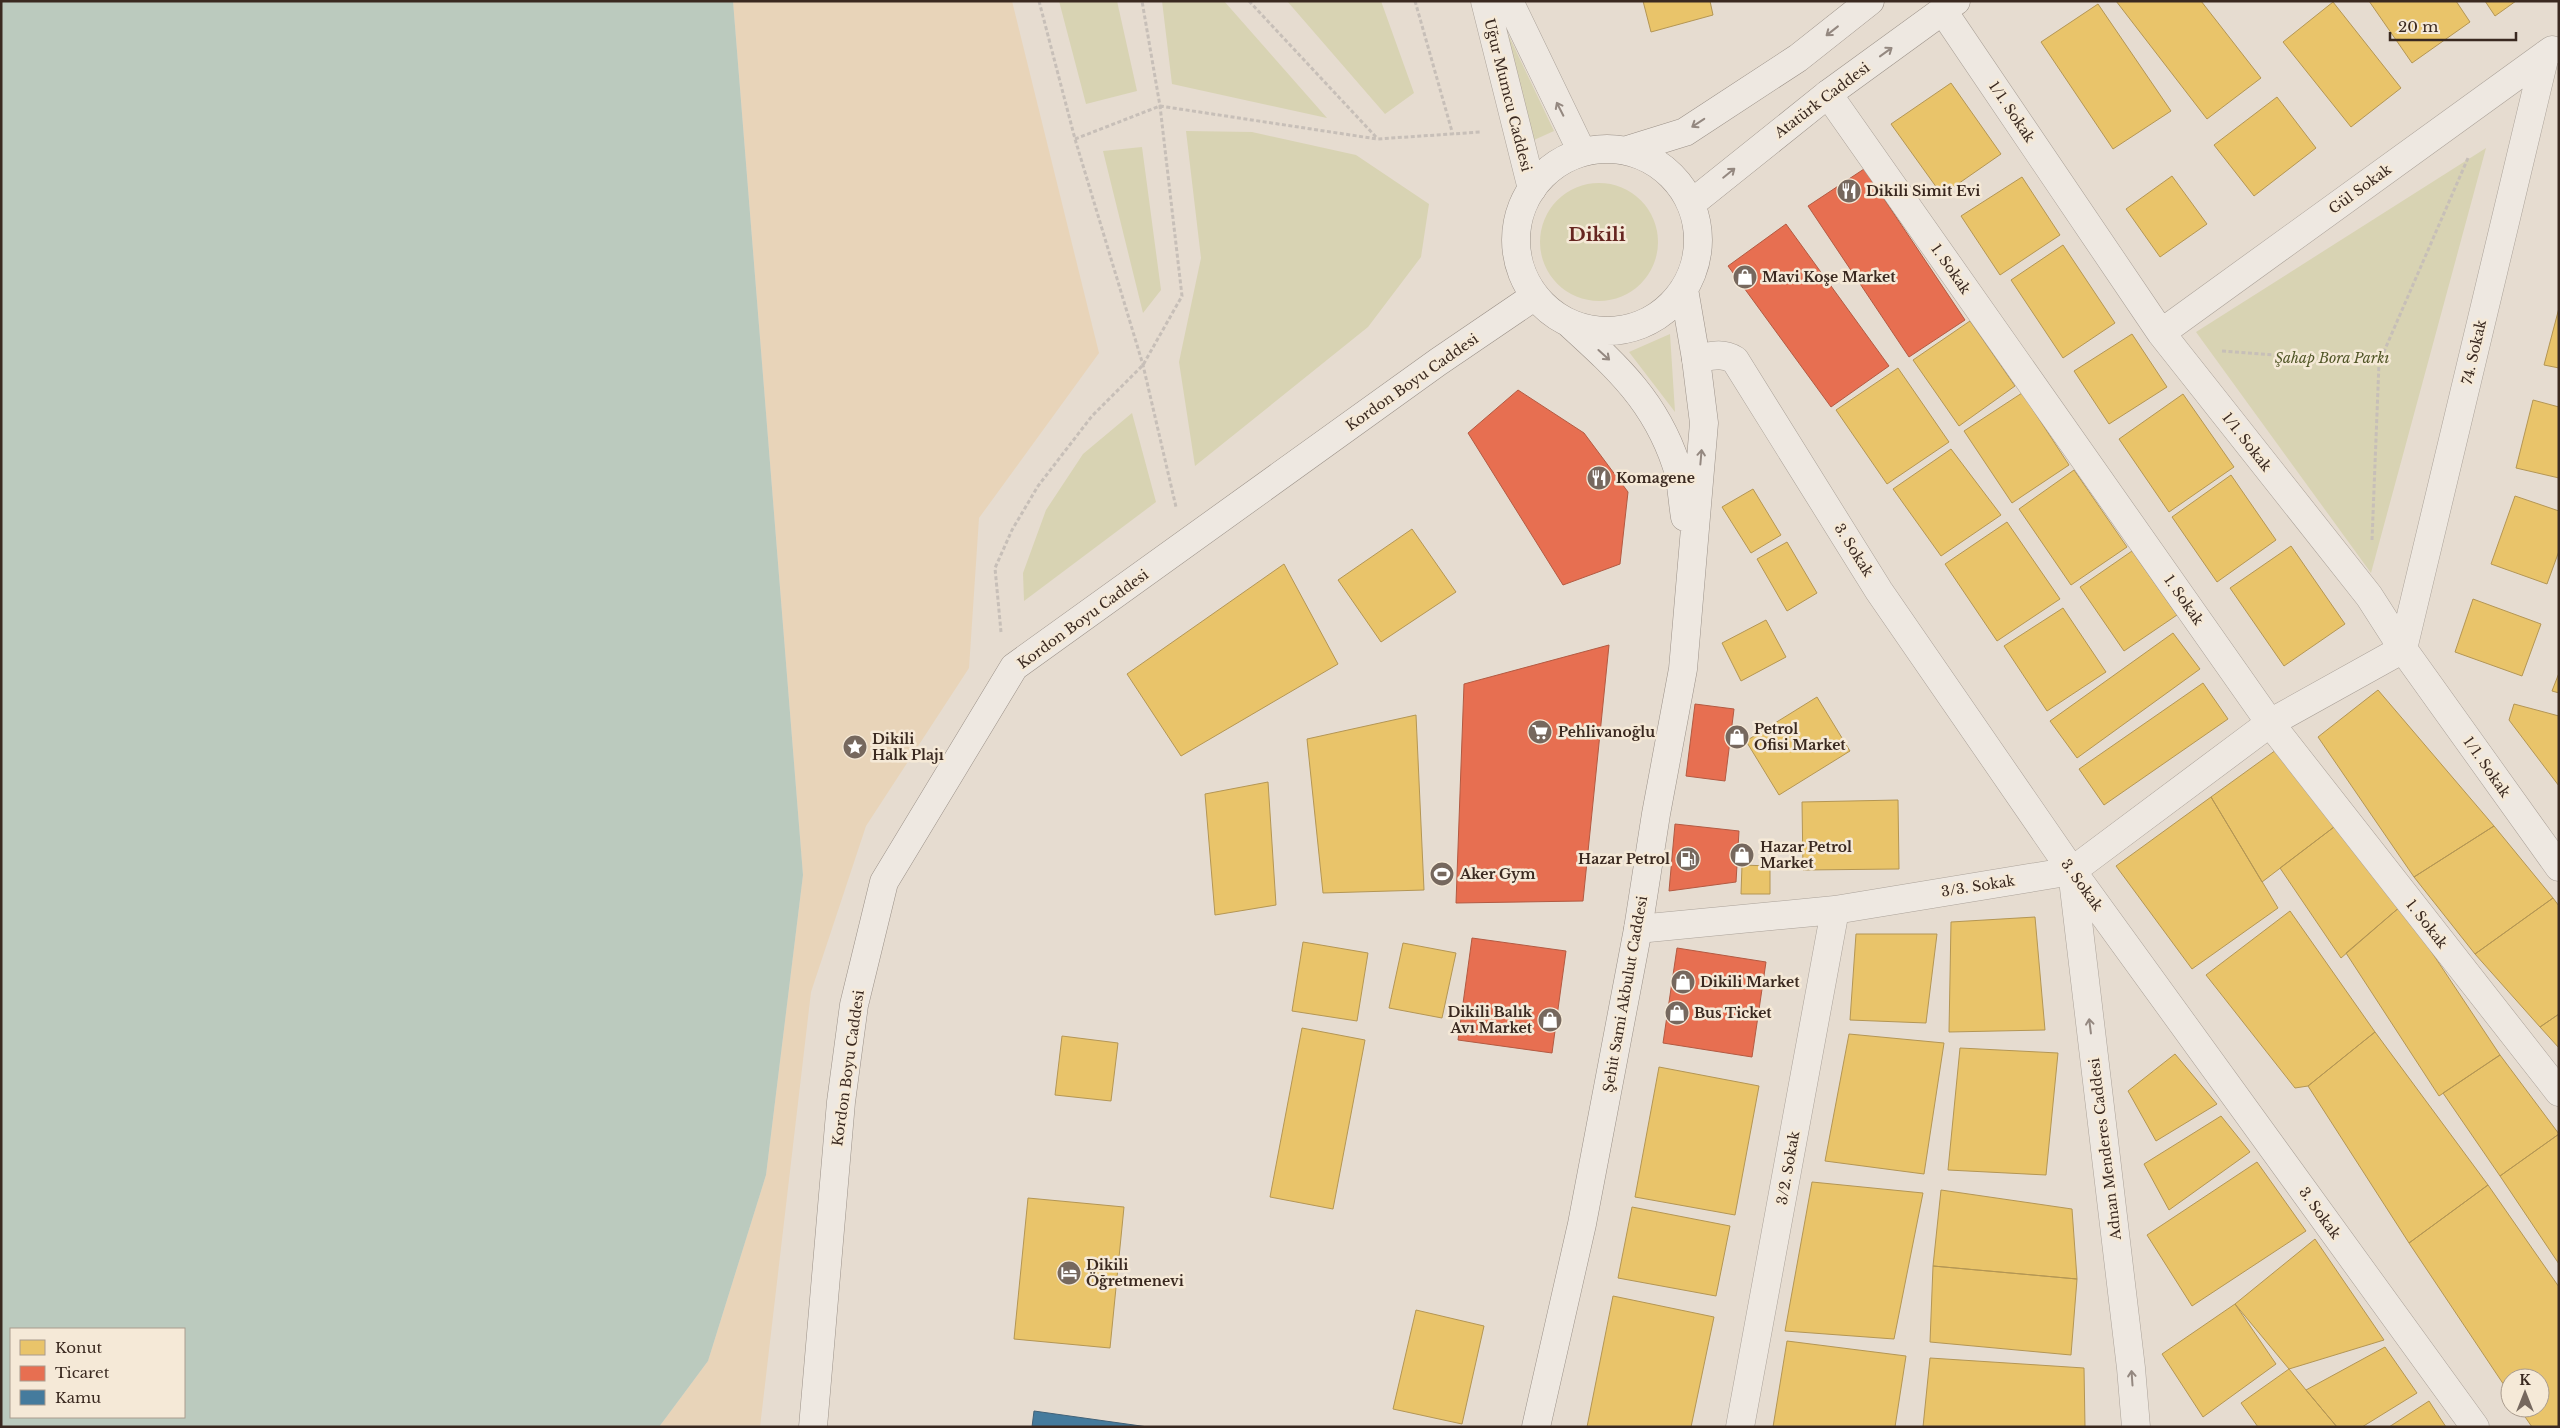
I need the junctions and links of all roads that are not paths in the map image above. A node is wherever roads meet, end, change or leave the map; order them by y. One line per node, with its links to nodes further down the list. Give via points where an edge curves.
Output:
1 (1485, 1): 9 (street, Uğur Mumcu Caddesi)
2 (1509, 1): 8 (street, Uğur Mumcu Caddesi, one-way to 2)
3 (1870, 1): 7 (street, one-way to 7, via 1798,58 1685,132)
4 (1950, 6): 6 (street, Atatürk Caddesi, one-way to 4); 14 (street, 1/1. Sokak)
5 (2552, 50): 14 (street, Gül Sokak); 17 (street, 74. Sokak)
6 (1828, 94): 10 (street, Atatürk Caddesi, one-way to 6); 18 (street, 1. Sokak)
7 (1626, 150): 8 (street, Şehit Sami Akbulut Caddesi); 10 (street, via 1653,161 1676,179)
8 (1582, 152): 9 (street, Şehit Sami Akbulut Caddesi, via 1563,160)
9 (1532, 189): 12 (street, Şehit Sami Akbulut Caddesi, via 1520,215 1516,243 1522,271)
10 (1692, 203): 11 (street, via 1699,233 1696,262)
11 (1684, 289): 13 (street, via 1667,309 1644,322 1619,330); 15 (street, Şehit Sami Akbulut Caddesi)
12 (1535, 296): 13 (street, Şehit Sami Akbulut Caddesi, via 1550,311); 24 (street, Kordon Boyu Caddesi, via 1014,667 884,882 854,1005 841,1102)
13 (1581, 326): 16 (street, Şehit Sami Akbulut Caddesi, one-way to 16, via 1636,387 1659,425 1677,465)
14 (2166, 340): 17 (street, 1/1. Sokak, via 2369,596)
15 (1696, 359): 16 (street, Şehit Sami Akbulut Caddesi, one-way to 15, via 1704,423); 20 (street, 3. Sokak, via 1716,355 1735,360 1879,591)
16 (1692, 558): 22 (street, Şehit Sami Akbulut Caddesi, via 1683,669)
17 (2403, 649): 18 (street, 3/3. Sokak); 19 (street, 1/1. Sokak)
18 (2270, 723): 20 (street, 3/3. Sokak); 23 (street, 1. Sokak)
19 (2559, 867)
20 (2072, 871): 21 (street, 3/3. Sokak); 27 (street, Adnan Menderes Caddesi, one-way to 20); 28 (street, 3. Sokak)
21 (1835, 910): 22 (street, 3/3. Sokak); 26 (street, 3/2. Sokak)
22 (1638, 929): 25 (street, Şehit Sami Akbulut Caddesi, via 1582,1224)
23 (2559, 1092)
24 (813, 1427)
25 (1536, 1427)
26 (1740, 1427)
27 (2136, 1427)
28 (2475, 1427)

